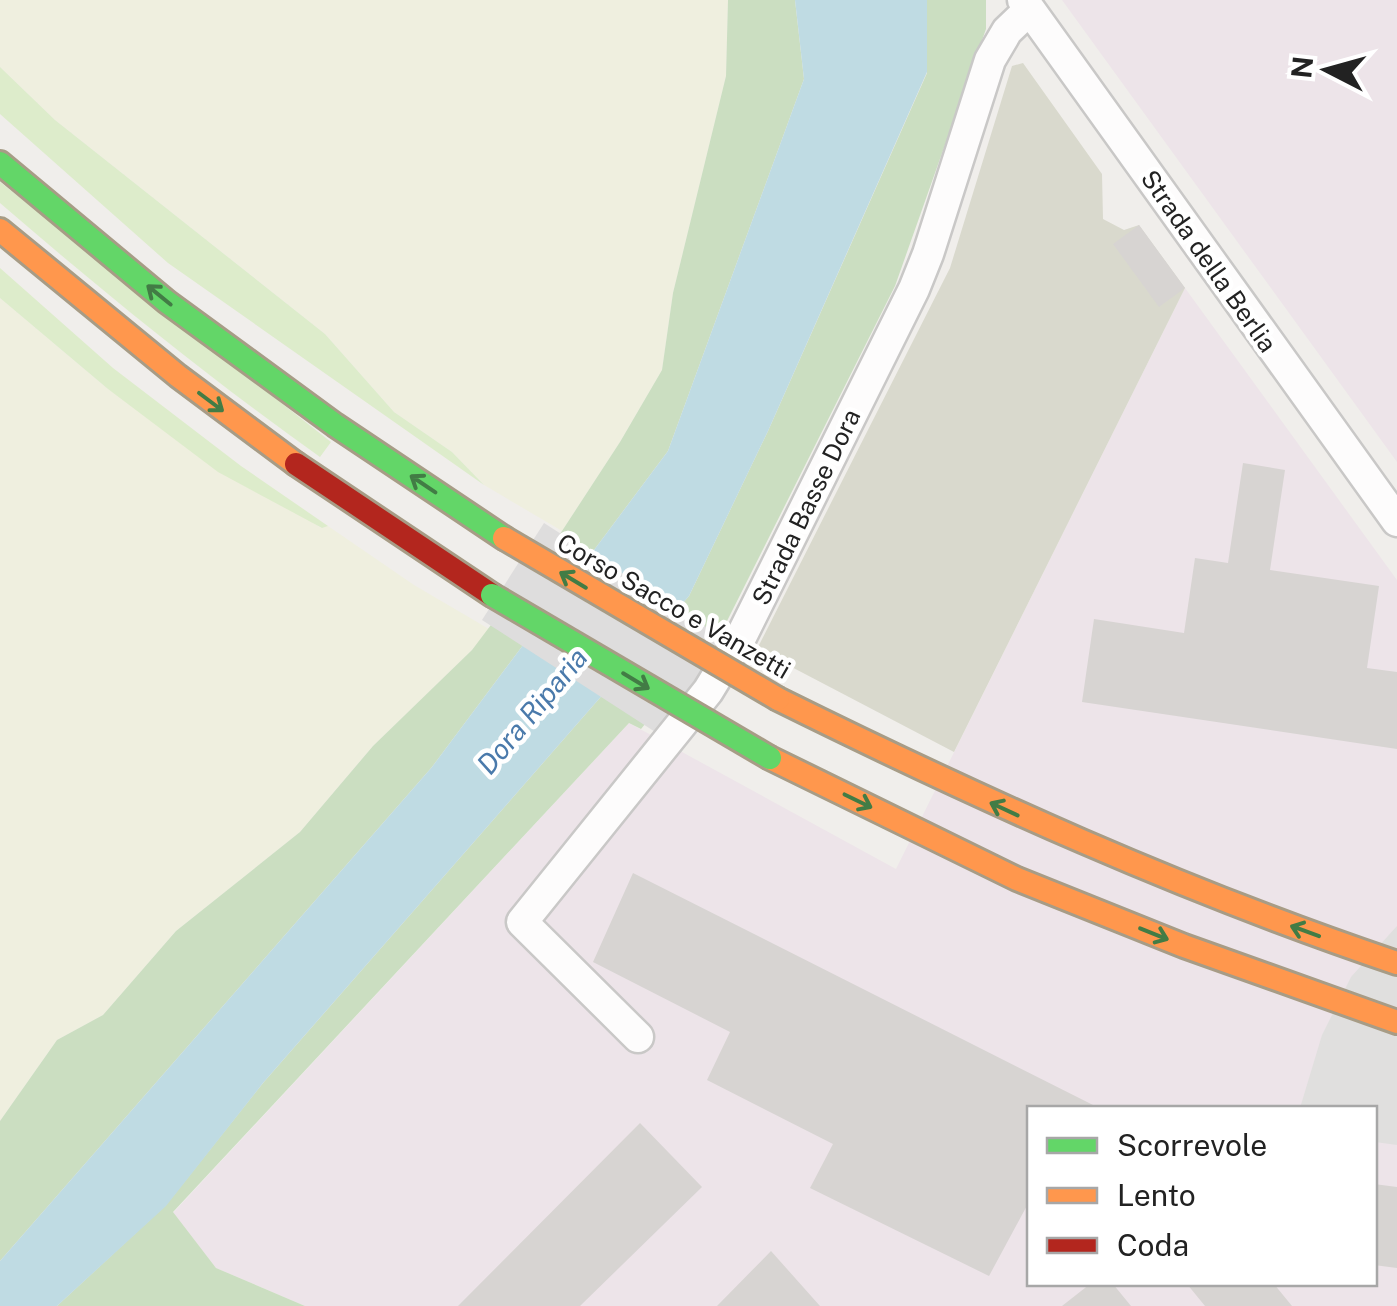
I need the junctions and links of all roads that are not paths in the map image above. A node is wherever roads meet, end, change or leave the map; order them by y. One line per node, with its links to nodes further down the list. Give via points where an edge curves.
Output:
1 (1026, 5): 4 (street, Strada della Berlia); 7 (street, Strada Basse Dora, via 990,60 914,289 741,637 708,691 522,922)
2 (0, 163): 5 (main road, Corso Sacco e Vanzetti, one-way to 2, bridge, via 1194,890 1024,818 778,699 504,538 334,425 167,302)
3 (0, 230): 6 (main road, one-way to 6, bridge, via 114,329 298,469 492,596 770,758 1016,879)
4 (1397, 521)
5 (1397, 963)
6 (1397, 1022)
7 (638, 1037)

